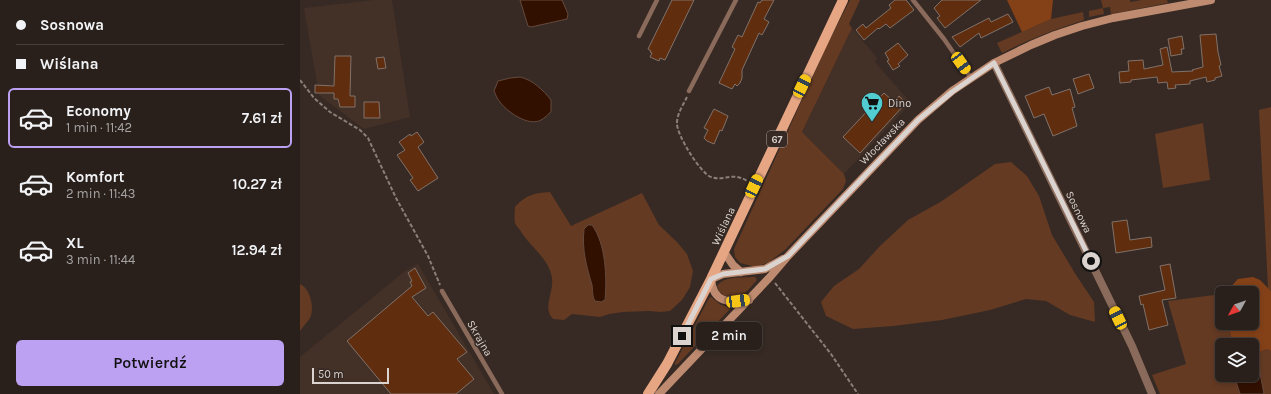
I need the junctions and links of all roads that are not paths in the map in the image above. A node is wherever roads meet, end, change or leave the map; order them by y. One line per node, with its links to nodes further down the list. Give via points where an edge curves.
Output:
1 (657, 0): 6 (lane)
2 (736, 0): 9 (lane)
3 (843, 0): 10 (main road, Wiślana / 67)
4 (913, 0): 8 (lane)
5 (1211, 0): 7 (main road, Włocławska, via 1082,26 1030,45)
6 (639, 36)
7 (994, 63): 8 (main road, Włocławska); 19 (street, Sosnowa, via 1132,346)
8 (971, 78): 11 (main road, Włocławska, via 918,120)
9 (689, 91)
10 (724, 252): 12 (main road); 13 (main road, Wiślana / 67)
11 (788, 256): 12 (main road, via 765,269); 15 (main road, Włocławska)
12 (741, 272): 13 (main road, via 723,274)
13 (711, 279): 15 (main road, via 716,294 723,300); 17 (main road, Wiślana / 67, via 667,364)
14 (442, 291): 16 (lane, Skrajna)
15 (749, 300): 18 (main road, Włocławska)
16 (502, 394)
17 (648, 394)
18 (659, 394)
19 (1152, 394)

